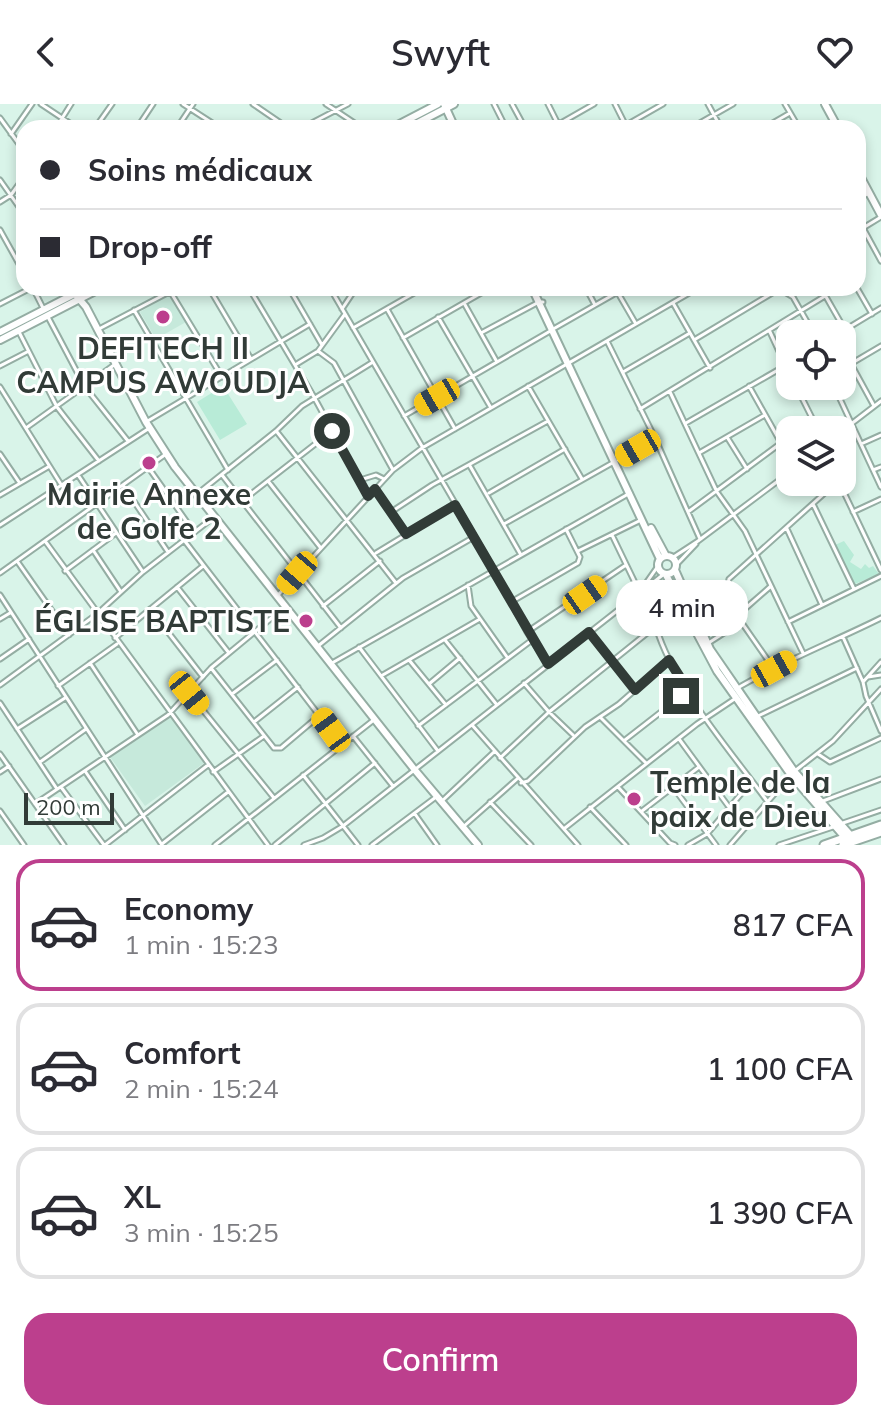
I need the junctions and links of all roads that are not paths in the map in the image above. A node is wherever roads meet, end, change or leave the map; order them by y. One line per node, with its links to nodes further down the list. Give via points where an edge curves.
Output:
1 (41, 104): 19 (street)
2 (71, 104): 19 (street)
3 (183, 104): 13 (street)
4 (253, 104): 22 (street)
5 (326, 104): 15 (street)
6 (348, 104): 15 (street)
7 (594, 104): 14 (street)
8 (663, 104): 28 (street)
9 (708, 104): 17 (street)
10 (733, 104): 17 (street)
11 (785, 104): 16 (street)
12 (447, 105): 25 (main road); 26 (main road)
13 (192, 106): 21 (street)
14 (586, 106): 27 (street)
15 (336, 110): 23 (street); 24 (street)
16 (790, 113): 31 (street); 32 (street)
17 (714, 115): 29 (street); 30 (street)
18 (0, 118): 34 (street)
19 (62, 118): 20 (street)
20 (65, 120)
21 (209, 120)
22 (276, 120)
23 (317, 120)
24 (350, 120)
25 (411, 120)
26 (422, 120)
27 (564, 120)
28 (637, 120)
29 (705, 120)
30 (717, 120)
31 (778, 120)
32 (794, 120)
33 (16, 127): 34 (street)
34 (11, 134): 35 (street)
35 (16, 141)
36 (866, 179): 45 (main road)
37 (0, 180): 41 (street)
38 (866, 187): 40 (main road)
39 (16, 188): 41 (street)
40 (869, 193): 42 (street); 46 (main road)
41 (11, 195): 43 (street); 44 (street)
42 (866, 195)
43 (0, 202)
44 (16, 202)
45 (881, 207)
46 (881, 216)
47 (0, 230): 49 (street)
48 (866, 234): 50 (street)
49 (16, 259)
50 (881, 261)
51 (37, 296): 80 (street)
52 (73, 296): 80 (main road)
53 (82, 296): 92 (main road)
54 (161, 296): 78 (street)
55 (173, 296): 120 (street)
56 (214, 296): 107 (street)
57 (254, 296): 101 (street)
58 (294, 296): 87 (street)
59 (335, 296): 81 (street)
60 (352, 296): 81 (street)
61 (409, 296): 77 (street)
62 (476, 296): 73 (street)
63 (538, 296): 72 (main road)
64 (590, 296): 75 (street)
65 (610, 296): 75 (street)
66 (619, 296): 88 (street)
67 (685, 296): 74 (street)
68 (765, 296): 99 (street)
69 (791, 296): 79 (street)
70 (825, 296): 79 (street); 85 (street)
71 (862, 296): 82 (street)
72 (541, 302): 90 (main road); 95 (street)
73 (464, 303): 83 (street); 95 (street)
74 (673, 303): 88 (street); 96 (street)
75 (595, 305): 90 (street)
76 (881, 308): 82 (street)
77 (387, 309): 89 (street); 97 (street)
78 (134, 310): 92 (street); 129 (street)
79 (802, 311): 84 (street); 94 (street)
80 (46, 312): 91 (main road); 93 (main road); 125 (street)
81 (344, 312): 89 (street); 103 (street)
82 (872, 314): 86 (street)
83 (438, 317): 97 (street); 119 (street)
84 (807, 320)
85 (839, 320)
86 (856, 323)
87 (310, 324): 101 (street); 103 (street)
88 (636, 324): 100 (street)
89 (353, 328): 109 (street)
90 (553, 329): 110 (street); 112 (main road)
91 (19, 330): 98 (main road); 106 (street)
92 (97, 330): 111 (main road)
93 (0, 332)
94 (770, 332): 102 (street); 115 (street)
95 (481, 333): 110 (street)
96 (690, 333): 99 (street); 117 (street)
97 (403, 338): 128 (street)
98 (0, 340)
99 (694, 340): 115 (street)
100 (607, 341): 112 (street); 117 (street)
101 (281, 342): 107 (street); 113 (street)
102 (776, 343)
103 (322, 345): 105 (street)
104 (881, 346): 108 (street)
105 (318, 351): 113 (street); 121 (street)
106 (27, 352): 114 (street); 132 (street)
107 (251, 359): 120 (street)
108 (856, 361)
109 (373, 362): 121 (street); 136 (street)
110 (497, 362): 119 (street)
111 (115, 364): 125 (street); 140 (main road)
112 (570, 364): 122 (street); 160 (main road)
113 (295, 365): 127 (street)
114 (0, 366)
115 (710, 368): 126 (street)
116 (776, 371): 123 (street)
117 (623, 372): 134 (street)
118 (856, 373): 131 (street)
119 (472, 376): 128 (street); 133 (street)
120 (222, 377): 129 (street)
121 (344, 379): 127 (street); 167 (street)
122 (528, 386): 133 (street); 138 (street)
123 (749, 386): 135 (street); 139 (street)
124 (0, 387): 141 (street)
125 (85, 387): 132 (street); 150 (street)
126 (670, 392): 134 (street); 139 (street)
127 (314, 397): 143 (street); 144 (street)
128 (437, 397): 136 (street); 142 (street)
129 (187, 398): 140 (street); 166 (street)
130 (881, 401): 131 (street)
131 (874, 406): 137 (street)
132 (57, 407): 141 (street); 159 (street)
133 (491, 408): 142 (street)
134 (640, 409): 149 (street)
135 (765, 414): 145 (street); 148 (street)
136 (404, 416): 153 (street)
137 (856, 420)
138 (548, 421): 154 (street); 162 (street)
139 (686, 424): 155 (street)
140 (148, 425): 150 (street); 157 (main road)
141 (26, 428): 161 (street)
142 (455, 429): 153 (street)
143 (276, 431): 158 (street); 166 (street)
144 (332, 431): 158 (street); 173 (street)
145 (776, 434)
146 (856, 434): 151 (street)
147 (881, 435): 151 (street)
148 (727, 437): 155 (street); 165 (street)
149 (655, 438): 160 (street); 196 (street)
150 (128, 441): 159 (street)
151 (861, 444): 168 (street)
152 (776, 447): 165 (street)
153 (422, 448): 167 (street); 174 (street)
154 (565, 449): 172 (street); 184 (street)
155 (699, 453): 182 (street)
156 (0, 454): 176 (street)
157 (166, 454): 163 (street); 186 (main road)
158 (297, 458): 175 (street); 200 (street)
159 (99, 461): 169 (street)
160 (616, 461): 172 (street); 183 (main road); 221 (main road)
161 (49, 466): 176 (street); 179 (street)
162 (470, 466): 174 (street); 184 (street)
163 (148, 467): 178 (street); 206 (street)
164 (881, 467): 168 (street)
165 (747, 469): 182 (street)
166 (228, 470): 170 (street)
167 (393, 470): 171 (street)
168 (873, 470): 180 (street)
169 (78, 475): 179 (street); 192 (street)
170 (222, 475): 186 (street); 191 (street)
171 (384, 479): 173 (street, via 376,475); 181 (street)
172 (582, 479): 202 (street)
173 (360, 480): 187 (street)
174 (441, 480): 194 (street); 195 (street)
175 (267, 481): 191 (street); 214 (street)
176 (19, 482): 185 (street)
177 (776, 482): 198 (street)
178 (122, 485): 192 (street); 216 (street)
179 (62, 486): 203 (street)
180 (881, 487)
181 (375, 489): 187 (street); 195 (street)
182 (717, 492): 196 (street); 198 (street)
183 (630, 493): 201 (main road); 205 (street)
184 (487, 494): 202 (street)
185 (0, 495)
186 (196, 495): 199 (main road)
187 (368, 496): 200 (street)
188 (822, 496): 193 (street)
189 (845, 496): 197 (street)
190 (881, 499): 197 (street)
191 (242, 501): 232 (street)
192 (97, 503): 207 (street); 213 (street)
193 (813, 504): 204 (street); 239 (street)
194 (455, 505): 208 (street); 210 (street)
195 (391, 512): 208 (street)
196 (688, 512): 212 (street)
197 (853, 512): 228 (street)
198 (735, 513): 212 (street); 218 (street)
199 (214, 517): 206 (street); 243 (main road)
200 (346, 519): 214 (street); 219 (street)
201 (643, 519): 209 (street); 221 (main road)
202 (504, 524): 220 (street)
203 (0, 525)
204 (786, 527): 218 (street); 246 (street)
205 (566, 529): 217 (street); 220 (street)
206 (194, 532): 211 (street)
207 (116, 533): 215 (street); 230 (street)
208 (406, 534): 219 (street)
209 (612, 535): 217 (street); 224 (street)
210 (474, 537): 227 (street); 235 (street)
211 (184, 540): 216 (street); 225 (street)
212 (699, 540): 221 (street); 226 (street)
213 (45, 541): 222 (street); 229 (street)
214 (320, 547): 232 (street)
215 (93, 550): 229 (street); 241 (street)
216 (168, 552): 230 (street)
217 (578, 552): 244 (street, via 578,563)
218 (755, 554): 237 (street); 252 (street, via 726,585)
219 (375, 555): 223 (street)
220 (521, 555): 227 (street)
221 (664, 560): 226 (main road); 233 (main road); 240 (street)
222 (17, 561): 231 (street); 263 (street)
223 (380, 561): 235 (street); 248 (street)
224 (626, 565): 240 (street); 261 (street)
225 (203, 566): 238 (street); 260 (street)
226 (676, 568): 233 (main road); 270 (main road)
227 (494, 570): 236 (street); 244 (street)
228 (881, 570)
229 (65, 571): 251 (street)
230 (143, 572): 241 (street)
231 (0, 573)
232 (297, 573): 243 (street); 248 (street)
233 (665, 574): 240 (street); 245 (main road)
234 (881, 576): 239 (street)
235 (396, 583): 259 (street)
236 (468, 585): 255 (street, via 469,602); 272 (street)
237 (771, 586): 252 (street); 257 (street)
238 (177, 587): 249 (street); 273 (street)
239 (854, 589): 246 (street)
240 (641, 590): 262 (street)
241 (121, 592): 251 (street)
242 (0, 595): 250 (street)
243 (278, 595): 247 (main road)
244 (511, 602): 261 (street)
245 (683, 605): 258 (street); 308 (main road, via 706,654)
246 (822, 605): 257 (street)
247 (287, 606): 260 (street); 271 (main road)
248 (323, 606): 259 (street)
249 (150, 609): 265 (street); 292 (street)
250 (11, 612): 254 (street); 266 (street)
251 (97, 614): 263 (street); 265 (street)
252 (739, 614): 256 (street)
253 (881, 618): 264 (street)
254 (0, 619)
255 (480, 619): 267 (street); 277 (street)
256 (741, 622): 270 (street); 289 (street)
257 (788, 622): 274 (street)
258 (656, 627): 281 (street); 282 (street)
259 (341, 628): 271 (street)
260 (255, 632): 273 (street); 279 (street)
261 (527, 632): 268 (street)
262 (589, 632): 282 (street); 286 (street)
263 (69, 635): 275 (street)
264 (843, 637): 274 (street); 288 (street)
265 (115, 638): 269 (street)
266 (29, 639): 275 (street); 278 (street)
267 (445, 640): 276 (street); 280 (street)
268 (532, 640): 277 (street); 286 (street)
269 (118, 643): 284 (street); 314 (street)
270 (706, 644): 301 (main road)
271 (318, 646): 285 (main road)
272 (359, 647): 285 (street); 291 (street)
273 (229, 653): 287 (street)
274 (803, 653): 289 (street)
275 (40, 656): 298 (street); 299 (street)
276 (460, 658): 294 (street); 297 (street)
277 (507, 658): 294 (street)
278 (0, 659)
279 (277, 660): 300 (street); 306 (street)
280 (409, 660): 291 (street); 297 (street)
281 (669, 660): 303 (street); 304 (street)
282 (612, 662): 303 (street); 313 (street)
283 (881, 662): 293 (street)
284 (90, 663): 299 (street); 326 (street)
285 (332, 663): 319 (main road)
286 (548, 664): 296 (street)
287 (211, 668): 292 (street); 306 (street)
288 (857, 668): 295 (street); 317 (street)
289 (774, 669): 301 (street)
290 (881, 675): 293 (street)
291 (381, 676): 322 (street)
292 (203, 677): 305 (street)
293 (868, 677): 295 (street)
294 (479, 681): 311 (street); 312 (street)
295 (863, 682): 310 (street)
296 (524, 683): 312 (street); 313 (street)
297 (429, 684): 311 (street)
298 (0, 685)
299 (58, 686): 307 (street)
300 (298, 687): 315 (street); 320 (street)
301 (736, 689): 317 (main road)
302 (881, 689): 310 (street)
303 (635, 690): 318 (street)
304 (688, 690): 316 (street); 332 (street)
305 (189, 693): 314 (street); 337 (street)
306 (232, 694): 320 (street)
307 (66, 698): 323 (street); 324 (street)
308 (736, 698): 316 (street); 351 (main road)
309 (0, 703): 323 (street)
310 (869, 703): 325 (street); 338 (street)
311 (446, 705): 322 (street)
312 (497, 705): 321 (street)
313 (549, 712): 329 (street); 340 (street)
314 (171, 713): 326 (street); 344 (street)
315 (320, 715): 327 (street, via 281,748 274,748); 333 (street)
316 (706, 717): 331 (street); 355 (street)
317 (756, 717): 351 (main road)
318 (601, 718): 329 (street); 332 (street)
319 (375, 719): 328 (street); 347 (main road)
320 (254, 722): 327 (street)
321 (471, 725): 334 (street); 335 (street)
322 (418, 726): 334 (street)
323 (17, 729): 341 (street)
324 (86, 729): 339 (street); 341 (street)
325 (881, 731)
326 (138, 735): 339 (street)
327 (264, 736): 337 (street)
328 (353, 736): 333 (street); 342 (street)
329 (574, 737): 354 (street, via 532,777)
330 (881, 738): 338 (street, via 830,762)
331 (679, 739): 343 (street); 346 (street)
332 (625, 740): 343 (street)
333 (342, 745): 352 (street)
334 (438, 751): 347 (street)
335 (495, 751): 340 (street); 363 (street)
336 (0, 754): 345 (street)
337 (238, 754): 350 (street); 362 (street)
338 (818, 754): 351 (street)
339 (104, 758): 348 (street); 375 (street)
340 (500, 758): 354 (street)
341 (40, 762): 360 (street)
342 (375, 763): 356 (street); 367 (street)
343 (647, 764): 358 (street)
344 (208, 765): 350 (street); 375 (street)
345 (9, 766): 349 (street); 368 (street)
346 (700, 767): 359 (street); 370 (street)
347 (414, 769): 356 (street); 363 (main road)
348 (85, 771): 360 (street); 381 (street)
349 (0, 772)
350 (213, 772): 361 (street)
351 (793, 773): 357 (main road); 364 (street)
352 (303, 775): 362 (street); 367 (street)
353 (881, 779): 366 (street)
354 (519, 781): 365 (street); 380 (street)
355 (752, 781): 364 (street); 370 (street)
356 (393, 786): 378 (street)
357 (803, 786): 366 (main road); 384 (main road)
358 (618, 787): 369 (street); 373 (street)
359 (673, 787): 373 (street); 383 (street)
360 (59, 788): 368 (street); 389 (street)
361 (228, 792): 376 (street); 390 (street)
362 (274, 798): 376 (street)
363 (440, 798): 374 (street); 379 (main road)
364 (767, 801): 406 (street)
365 (490, 802): 379 (street); 400 (street)
366 (820, 802): 384 (main road)
367 (325, 803): 378 (street); 394 (street)
368 (35, 804): 387 (street)
369 (590, 807): 380 (street); 402 (street)
370 (729, 807): 383 (street)
371 (881, 810): 384 (street)
372 (0, 811): 388 (street)
373 (642, 811): 403 (street)
374 (415, 814): 386 (street); 397 (street)
375 (143, 817): 381 (street); 390 (street)
376 (248, 818): 385 (street); 393 (street)
377 (881, 825): 384 (main road)
378 (343, 826): 395 (street); 396 (street)
379 (463, 827): 399 (main road)
380 (565, 828): 401 (street)
381 (125, 830): 389 (street)
382 (881, 832): 384 (main road)
383 (707, 834): 404 (street); 405 (street)
384 (846, 835): 407 (street); 408 (main road)
385 (222, 840): 391 (street); 392 (street)
386 (436, 843): 398 (street)
387 (62, 844)
388 (24, 845)
389 (104, 845)
390 (162, 845)
391 (215, 845)
392 (226, 845)
393 (268, 845)
394 (275, 845)
395 (304, 845)
396 (358, 845)
397 (372, 845)
398 (430, 845)
399 (478, 845)
400 (531, 845)
401 (578, 845)
402 (626, 845)
403 (675, 845)
404 (688, 845)
405 (716, 845)
406 (730, 845)
407 (779, 845)
408 (824, 845)

